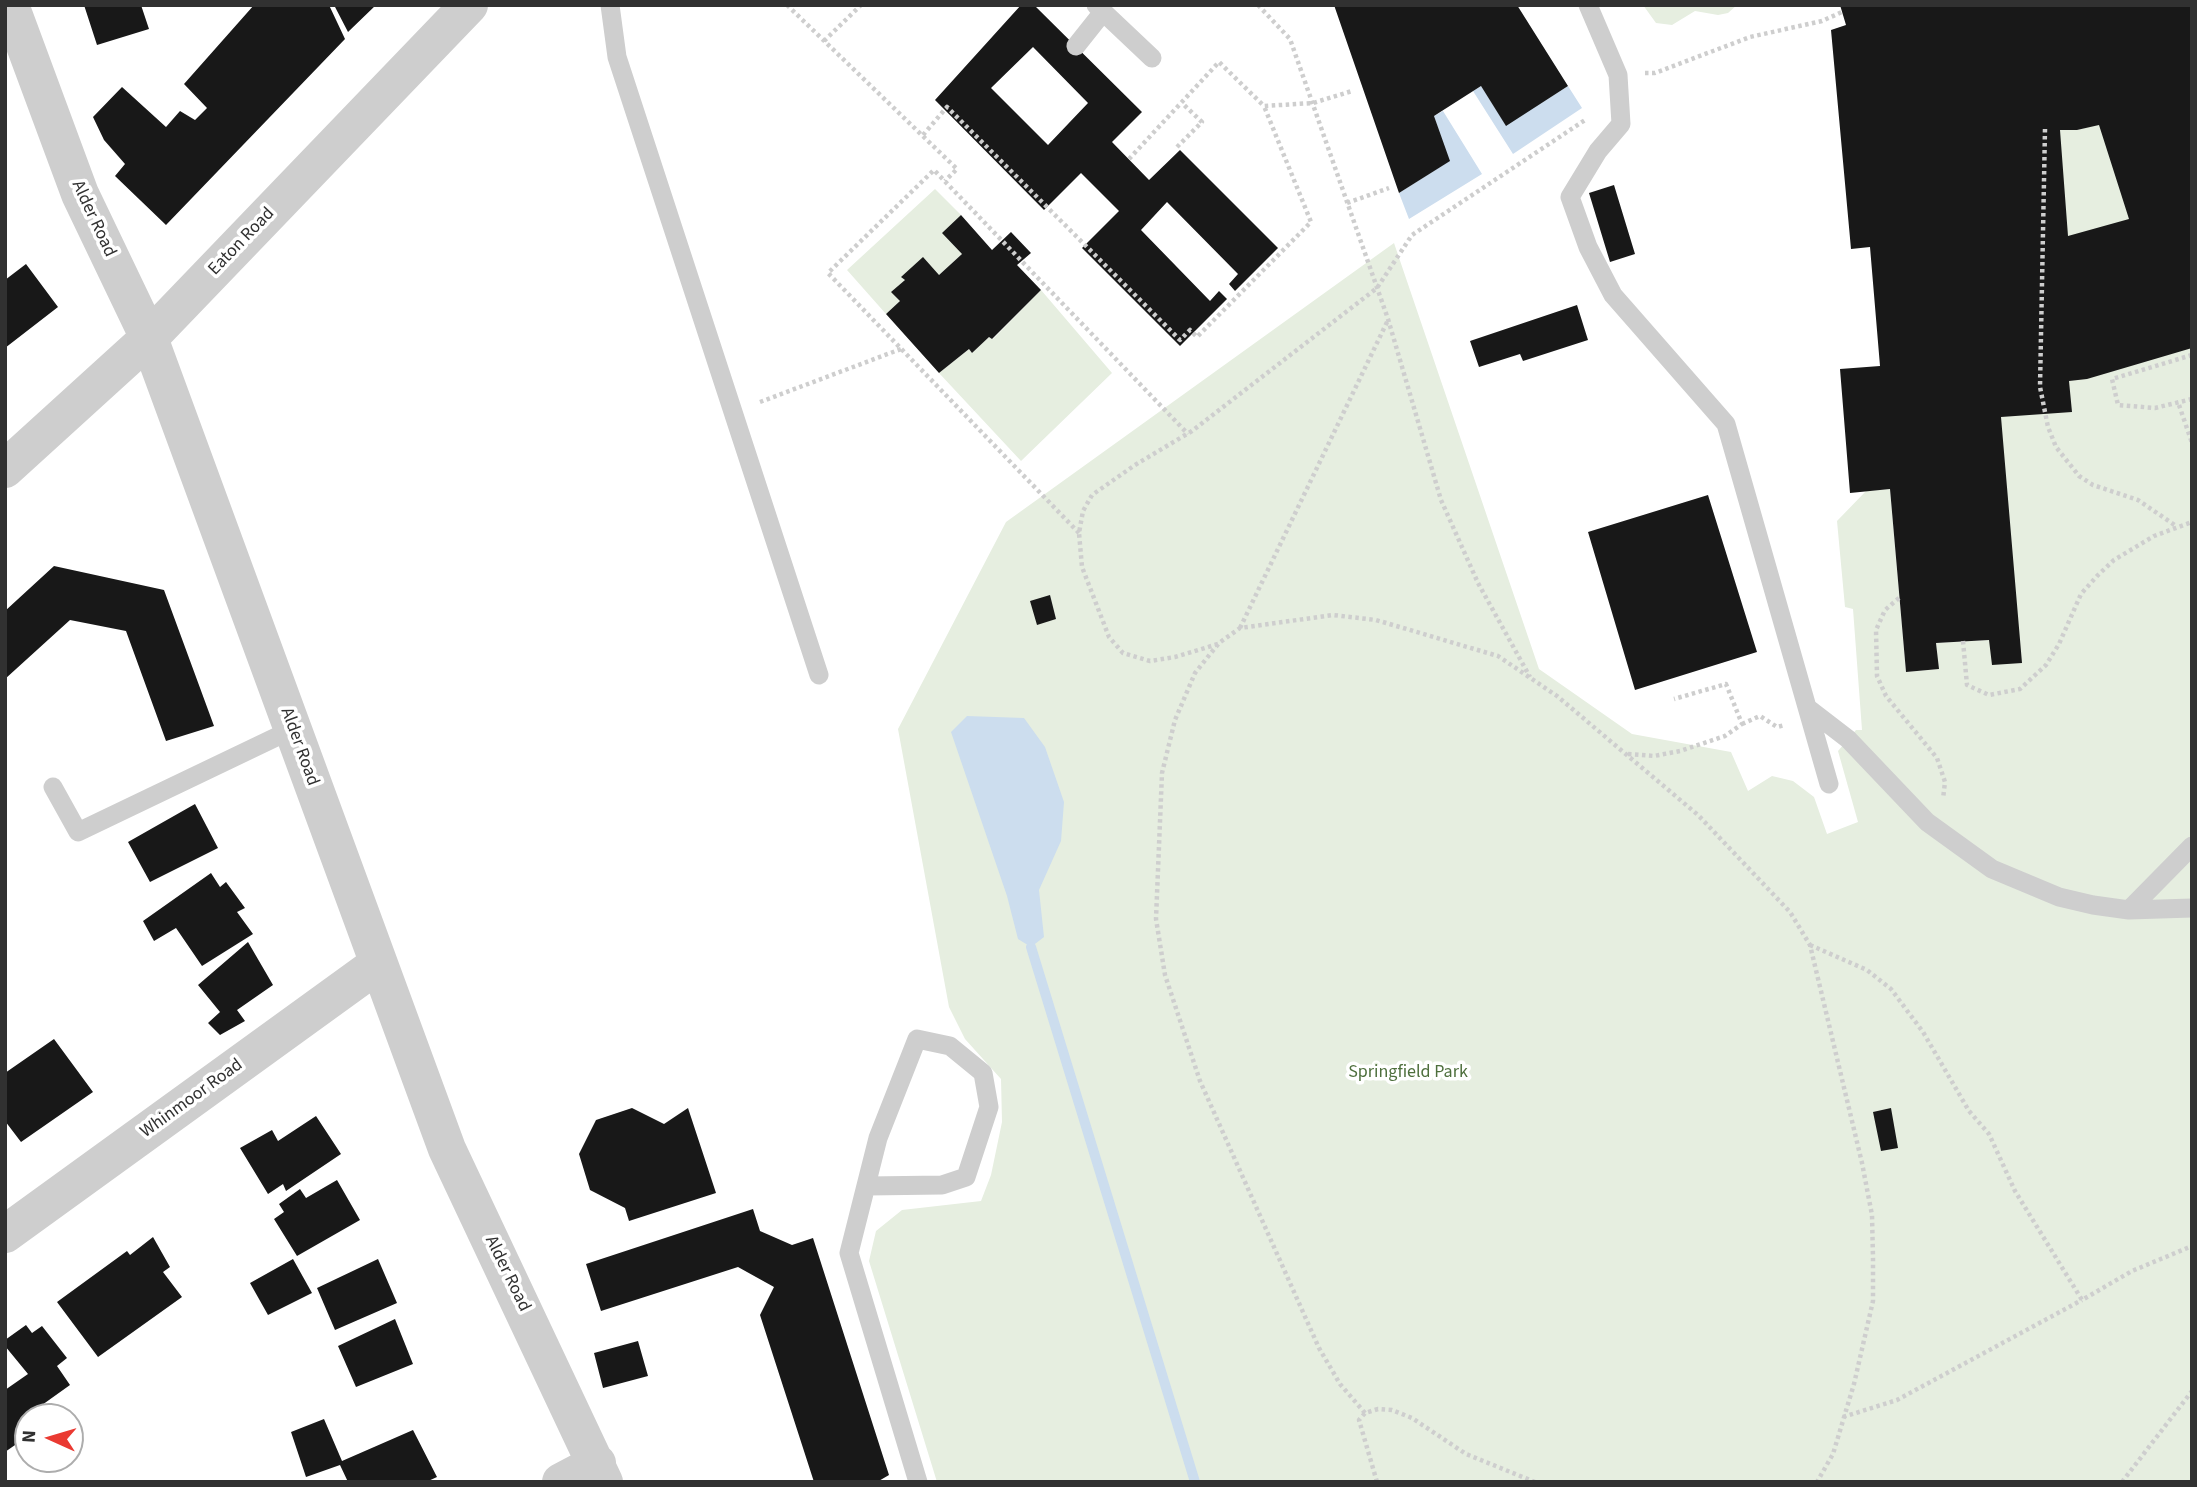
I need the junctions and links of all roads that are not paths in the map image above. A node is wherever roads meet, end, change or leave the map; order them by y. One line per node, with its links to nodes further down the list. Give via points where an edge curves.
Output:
1 (10, 5): 8 (street, Alder Road, via 80,194)
2 (469, 5): 8 (street, Eaton Road)
3 (610, 5): 10 (lane, via 617,57)
4 (1588, 5): 11 (lane, via 1618,75 1621,124 1570,197 1588,247 1613,295 1726,424)
5 (1099, 8): 6 (lane); 7 (lane)
6 (1076, 46)
7 (1152, 58)
8 (149, 338): 9 (street, Eaton Road); 12 (street, Alder Road)
9 (5, 469)
10 (819, 675)
11 (1811, 715): 13 (lane); 17 (lane, via 1848,739 1930,825 1961,849 2021,883 2059,897)
12 (293, 729): 14 (lane, via 78,832); 18 (street, Alder Road)
13 (1829, 784)
14 (53, 787)
15 (2192, 846): 17 (lane)
16 (2192, 908): 17 (lane)
17 (2129, 910)
18 (379, 964): 20 (street, Whinmoor Road); 21 (street, Alder Road, via 447,1149)
19 (868, 1186): 19 (lane, via 942,1185 966,1177 989,1107 984,1073 950,1046 917,1039 878,1138); 23 (lane, via 849,1252)
20 (5, 1234)
21 (601, 1472): 22 (street)
22 (561, 1482)
23 (918, 1482)

